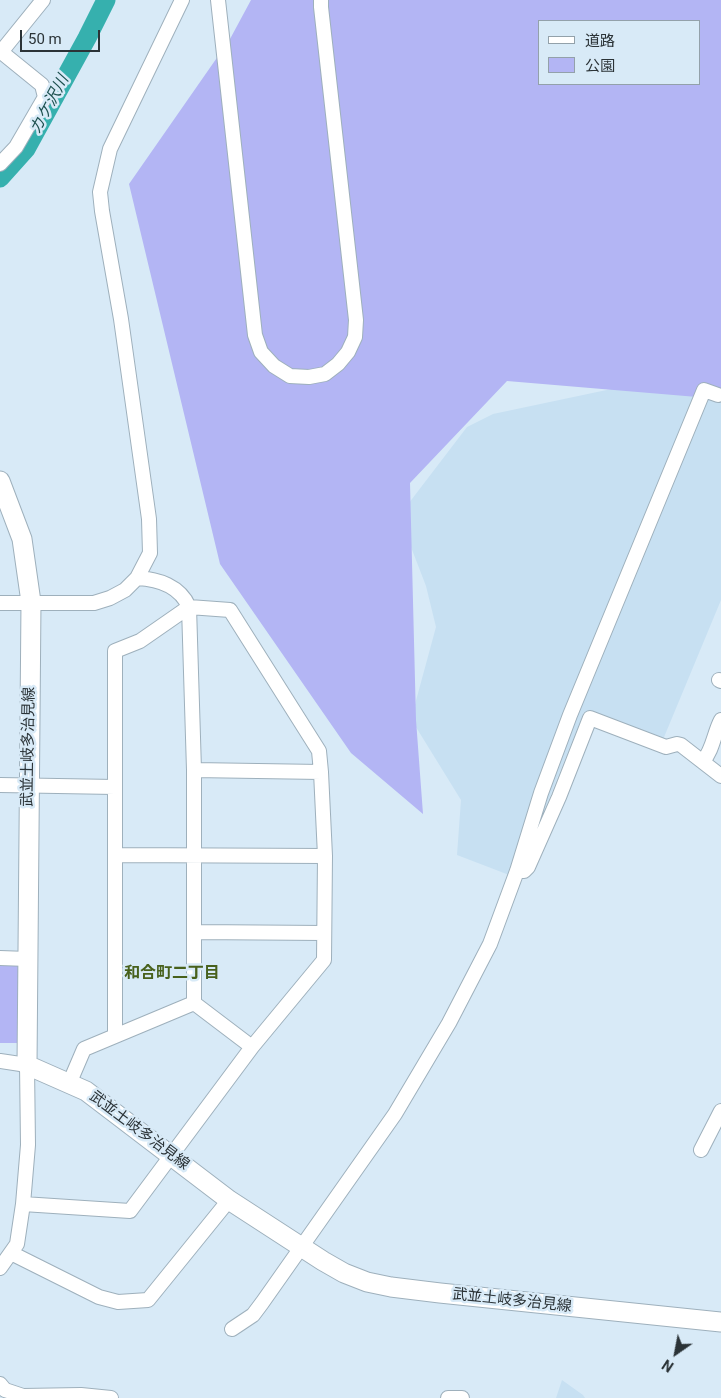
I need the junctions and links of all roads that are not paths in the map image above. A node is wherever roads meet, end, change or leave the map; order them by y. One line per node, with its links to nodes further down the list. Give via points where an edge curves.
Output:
1 (43, 0): 5 (street)
2 (182, 0): 9 (street, via 110,149 100,192 149,519 150,553)
3 (218, 0): 4 (street, via 255,335 261,352 274,366 290,376 309,377 325,374 348,352 355,337 356,320)
4 (321, 0)
5 (1, 51): 6 (street, via 42,85 45,97 16,147)
6 (0, 164)
7 (718, 395): 24 (street, via 704,390 688,427 570,715)
8 (0, 481): 11 (main road, 武並土岐多治見線, via 22,539)
9 (137, 578): 11 (street, via 125,590 94,603); 12 (street, via 167,584 185,598)
10 (0, 602): 11 (street)
11 (31, 602): 19 (main road, 武並土岐多治見線)
12 (189, 607): 15 (street); 16 (street, via 230,610 320,751); 20 (street, via 140,641 115,650)
13 (721, 720): 14 (street)
14 (702, 761): 17 (street); 24 (street, via 681,745 666,747 590,718 528,867)
15 (194, 770): 16 (street); 22 (street)
16 (321, 772): 23 (street)
17 (721, 776)
18 (0, 785): 19 (street)
19 (28, 785): 20 (street); 28 (main road, 武並土岐多治見線)
20 (115, 787): 21 (street)
21 (115, 855): 22 (street); 30 (street)
22 (194, 855): 23 (street); 25 (street)
23 (325, 856): 26 (street)
24 (517, 871): 40 (street, via 490,944 449,1023 394,1114)
25 (194, 932): 26 (street); 29 (street)
26 (324, 933): 31 (street, via 324,960)
27 (0, 958): 28 (street)
28 (28, 959): 33 (main road, 武並土岐多治見線)
29 (194, 1003): 30 (street); 31 (street)
30 (115, 1036): 34 (street, via 84,1049)
31 (252, 1047): 37 (street)
32 (0, 1061): 33 (street)
33 (27, 1065): 34 (main road, 武並土岐多治見線); 39 (street, via 28,1145)
34 (69, 1084): 37 (main road, 武並土岐多治見線, via 86,1090)
35 (721, 1111): 36 (street)
36 (701, 1150)
37 (172, 1156): 38 (main road, 武並土岐多治見線); 39 (street, via 130,1211)
38 (229, 1200): 40 (main road, 武並土岐多治見線); 41 (street, via 148,1300 118,1302 99,1297)
39 (23, 1204): 41 (street, via 17,1244)
40 (301, 1246): 43 (main road, 武並土岐多治見線, via 344,1273 391,1287); 44 (street, via 253,1315)
41 (11, 1253): 42 (street)
42 (0, 1268)
43 (721, 1322)
44 (232, 1329)
45 (0, 1384): 46 (street, via 5,1390 23,1396)
46 (111, 1398)
47 (448, 1398): 48 (street)
48 (462, 1398)

